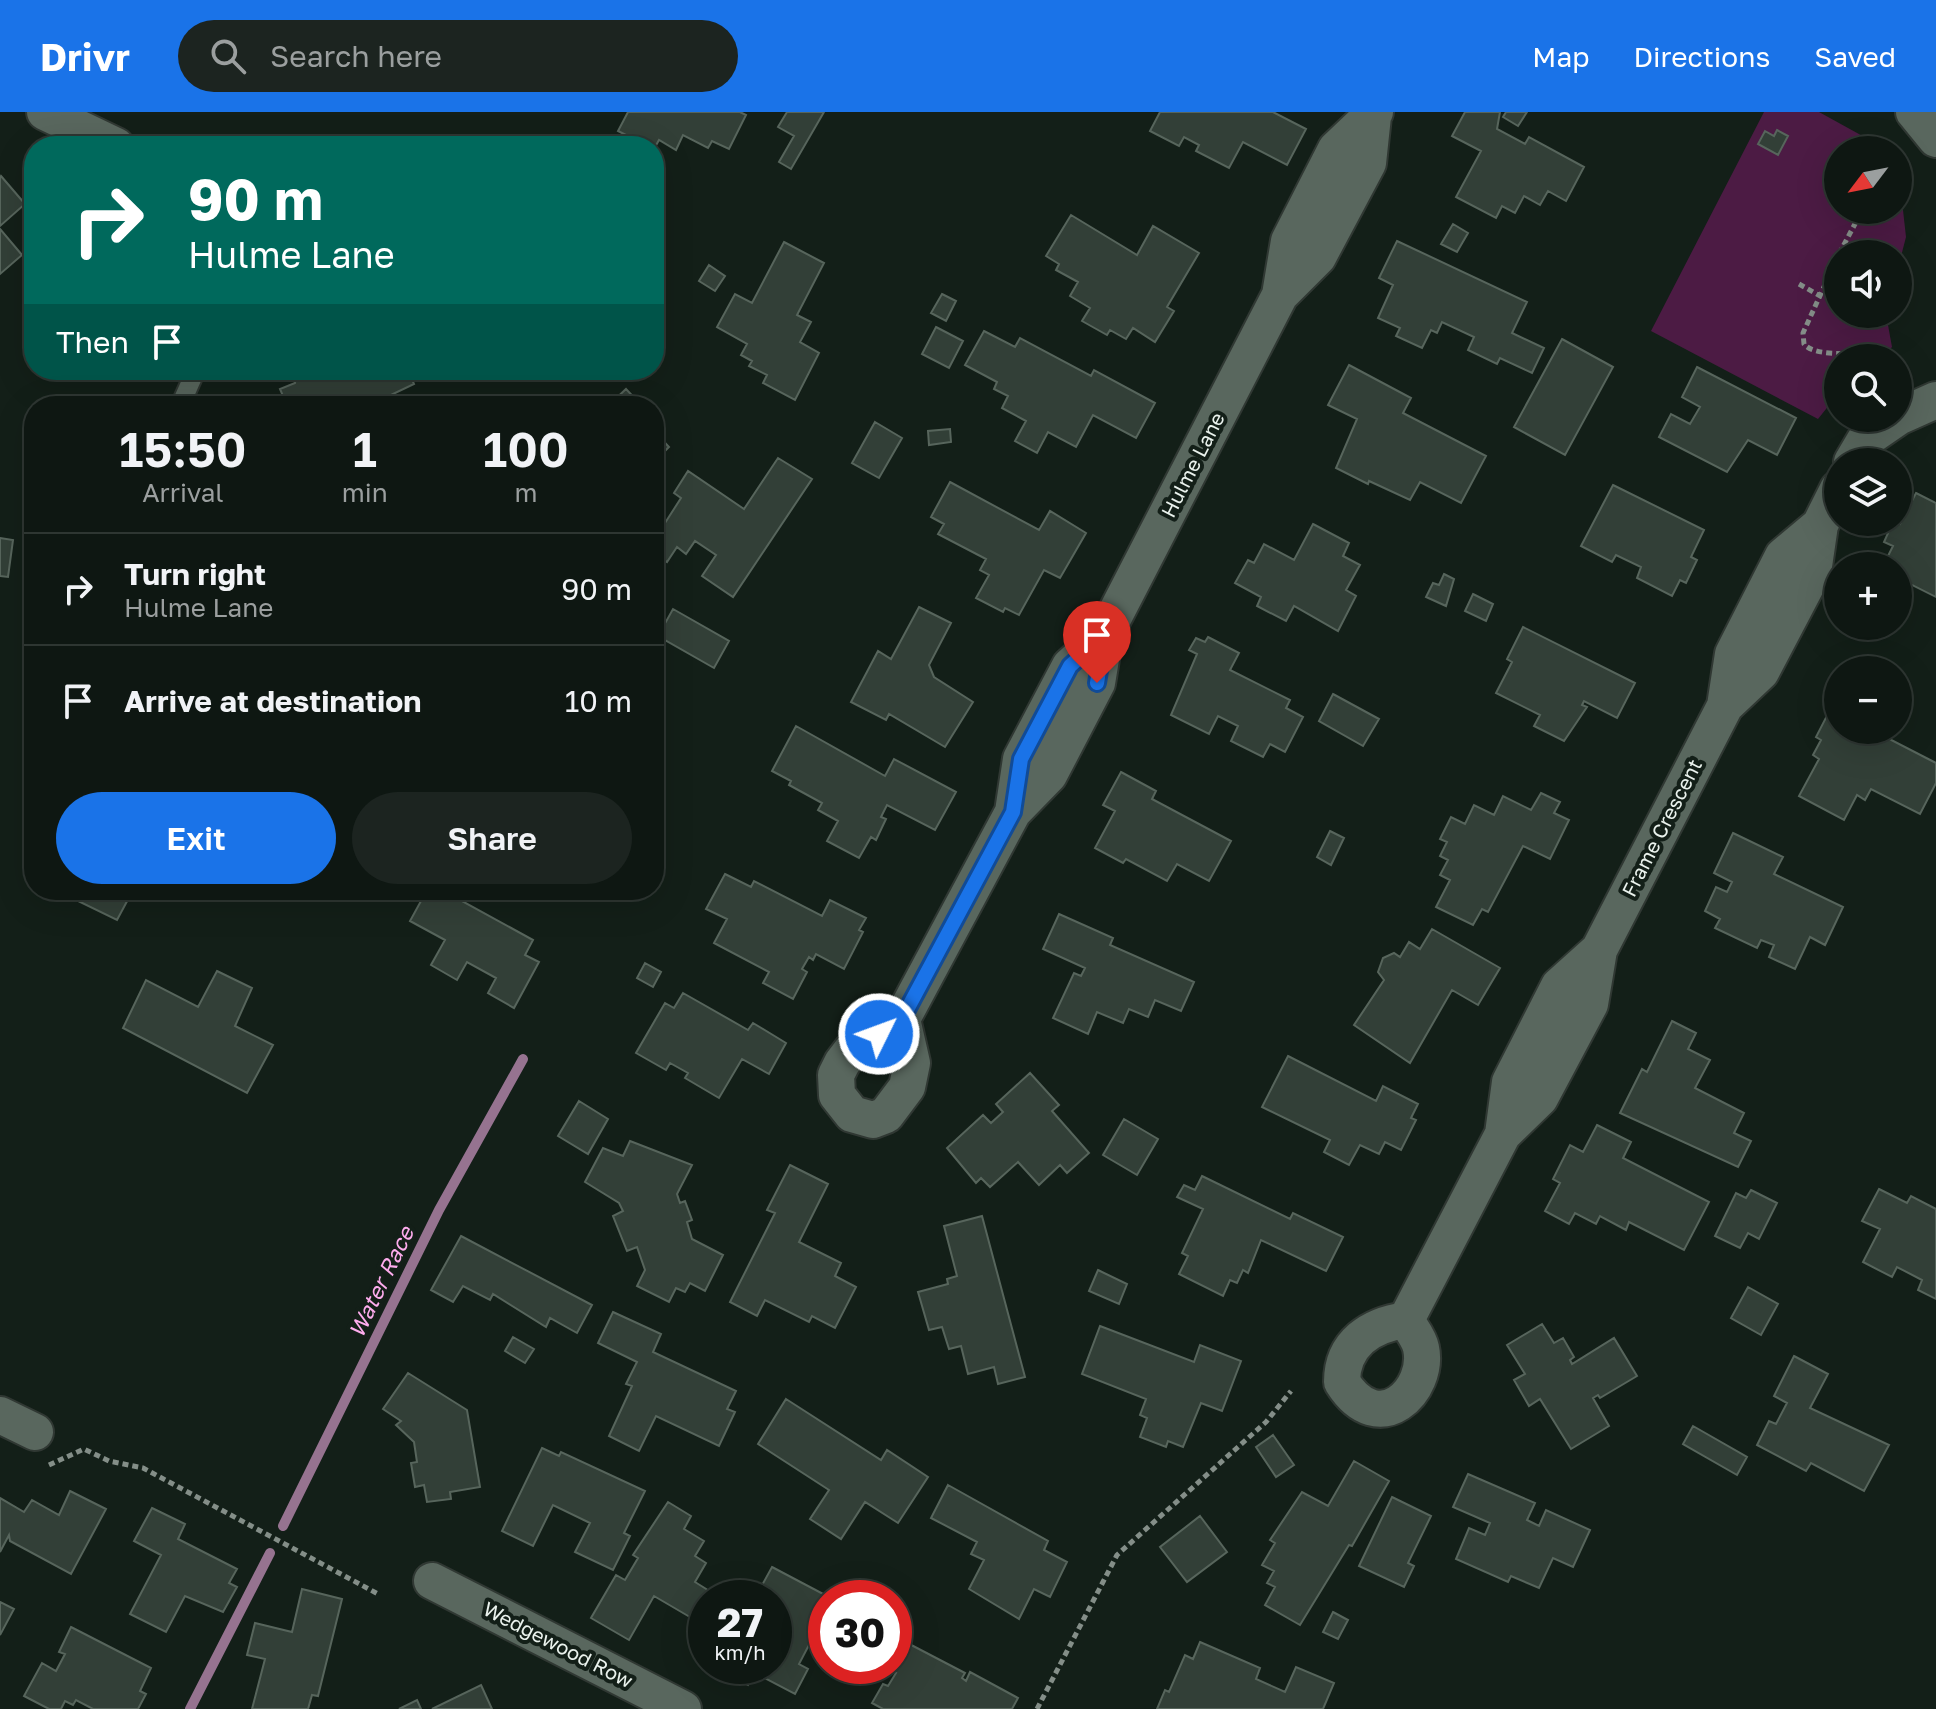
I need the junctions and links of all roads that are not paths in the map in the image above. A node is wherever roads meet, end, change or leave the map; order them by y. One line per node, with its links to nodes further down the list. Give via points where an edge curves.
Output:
1 (45, 112): 4 (street)
2 (1914, 112): 5 (street)
3 (1374, 114): 11 (street, Hulme Lane, via 1368,163 1318,257 1280,295 1105,634 1097,683 1056,762 1013,812)
4 (95, 136)
5 (1936, 139)
6 (1936, 400): 7 (street)
7 (1912, 411)
8 (1877, 432): 9 (street)
9 (1860, 448)
10 (1824, 517): 12 (street, Frame Crescent, via 1813,573 1768,660 1725,706 1599,950 1559,986 1510,1082 1503,1134)
11 (902, 1019)
12 (1406, 1320)
13 (0, 1415): 14 (street)
14 (40, 1449)
15 (432, 1581): 16 (street, Wedgewood Row)
16 (683, 1709)

